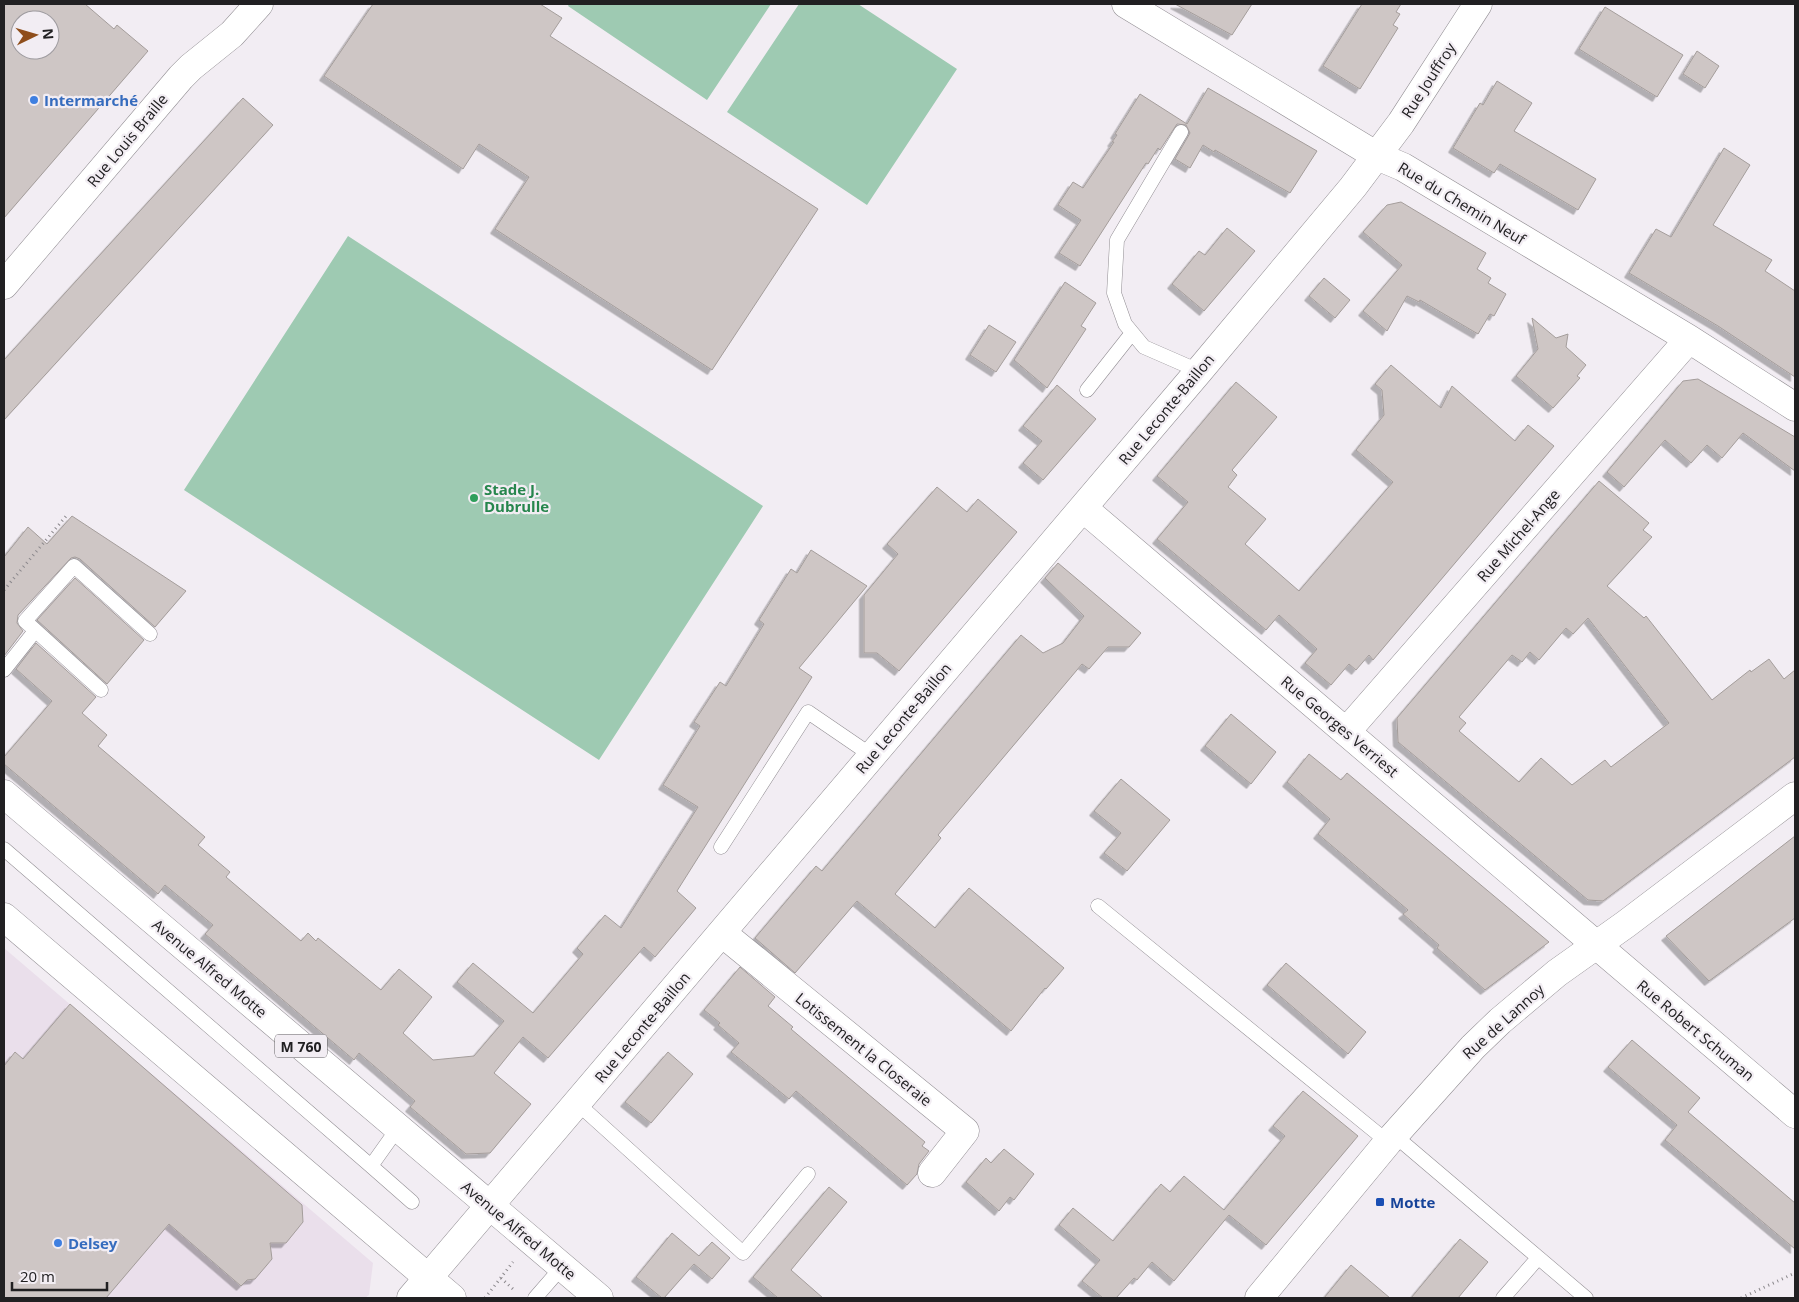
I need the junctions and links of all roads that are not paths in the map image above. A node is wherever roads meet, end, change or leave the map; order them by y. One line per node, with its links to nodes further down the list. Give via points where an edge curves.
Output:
1 (259, 4): 6 (street, Rue Louis Braille, via 232,34 181,77)
2 (1126, 4): 5 (street, Rue du Chemin Neuf)
3 (1478, 4): 5 (street, Rue Jouffroy)
4 (1181, 132): 7 (lane, via 1117,240 1114,293 1125,324)
5 (1377, 156): 8 (street, Rue du Chemin Neuf, via 1403,167); 9 (street, Rue Leconte-Baillon)
6 (4, 285)
7 (1132, 333): 9 (lane, via 1144,348); 10 (lane)
8 (1689, 339): 11 (street, Rue du Chemin Neuf); 17 (street, Rue Michel-Ange)
9 (1199, 371): 12 (street, Rue Leconte-Baillon)
10 (1087, 390)
11 (1795, 407)
12 (1083, 508): 17 (street, Rue Georges Verriest); 18 (street, Rue Leconte-Baillon)
13 (36, 631): 14 (lane, via 24,621 74,566); 15 (lane); 16 (lane)
14 (150, 634)
15 (4, 670)
16 (101, 690)
17 (1346, 732): 26 (street, Rue Georges Verriest)
18 (871, 755): 21 (lane, via 808,712); 25 (street, Rue Leconte-Baillon)
19 (4, 794): 29 (street, Avenue Alfred Motte / M 760)
20 (1795, 796): 26 (street, Rue de Lannoy)
21 (721, 847)
22 (4, 849): 31 (lane)
23 (1098, 906): 30 (lane)
24 (4, 917): 38 (street)
25 (722, 933): 27 (street, Rue Leconte-Baillon); 32 (street, Lotissement la Closeraie, via 965,1131)
26 (1596, 945): 28 (street, Rue Robert Schuman); 30 (street, Rue de Lannoy, via 1529,995 1466,1053)
27 (577, 1104): 33 (lane, via 743,1253); 35 (street, Rue Leconte-Baillon)
28 (1795, 1114)
29 (398, 1128): 31 (lane); 35 (street, Avenue Alfred Motte / M 760)
30 (1391, 1139): 36 (lane); 42 (street, Rue de Lannoy)
31 (371, 1166): 34 (lane)
32 (932, 1173)
33 (808, 1174)
34 (412, 1202)
35 (489, 1205): 37 (street, Avenue Alfred Motte / M 760); 38 (street, Rue Leconte-Baillon)
36 (1538, 1258): 43 (lane); 44 (lane)
37 (562, 1267): 40 (lane); 41 (street, Avenue Alfred Motte / M 760)
38 (419, 1288): 39 (street)
39 (452, 1298)
40 (535, 1298)
41 (599, 1298)
42 (1259, 1298)
43 (1502, 1298)
44 (1586, 1298)

